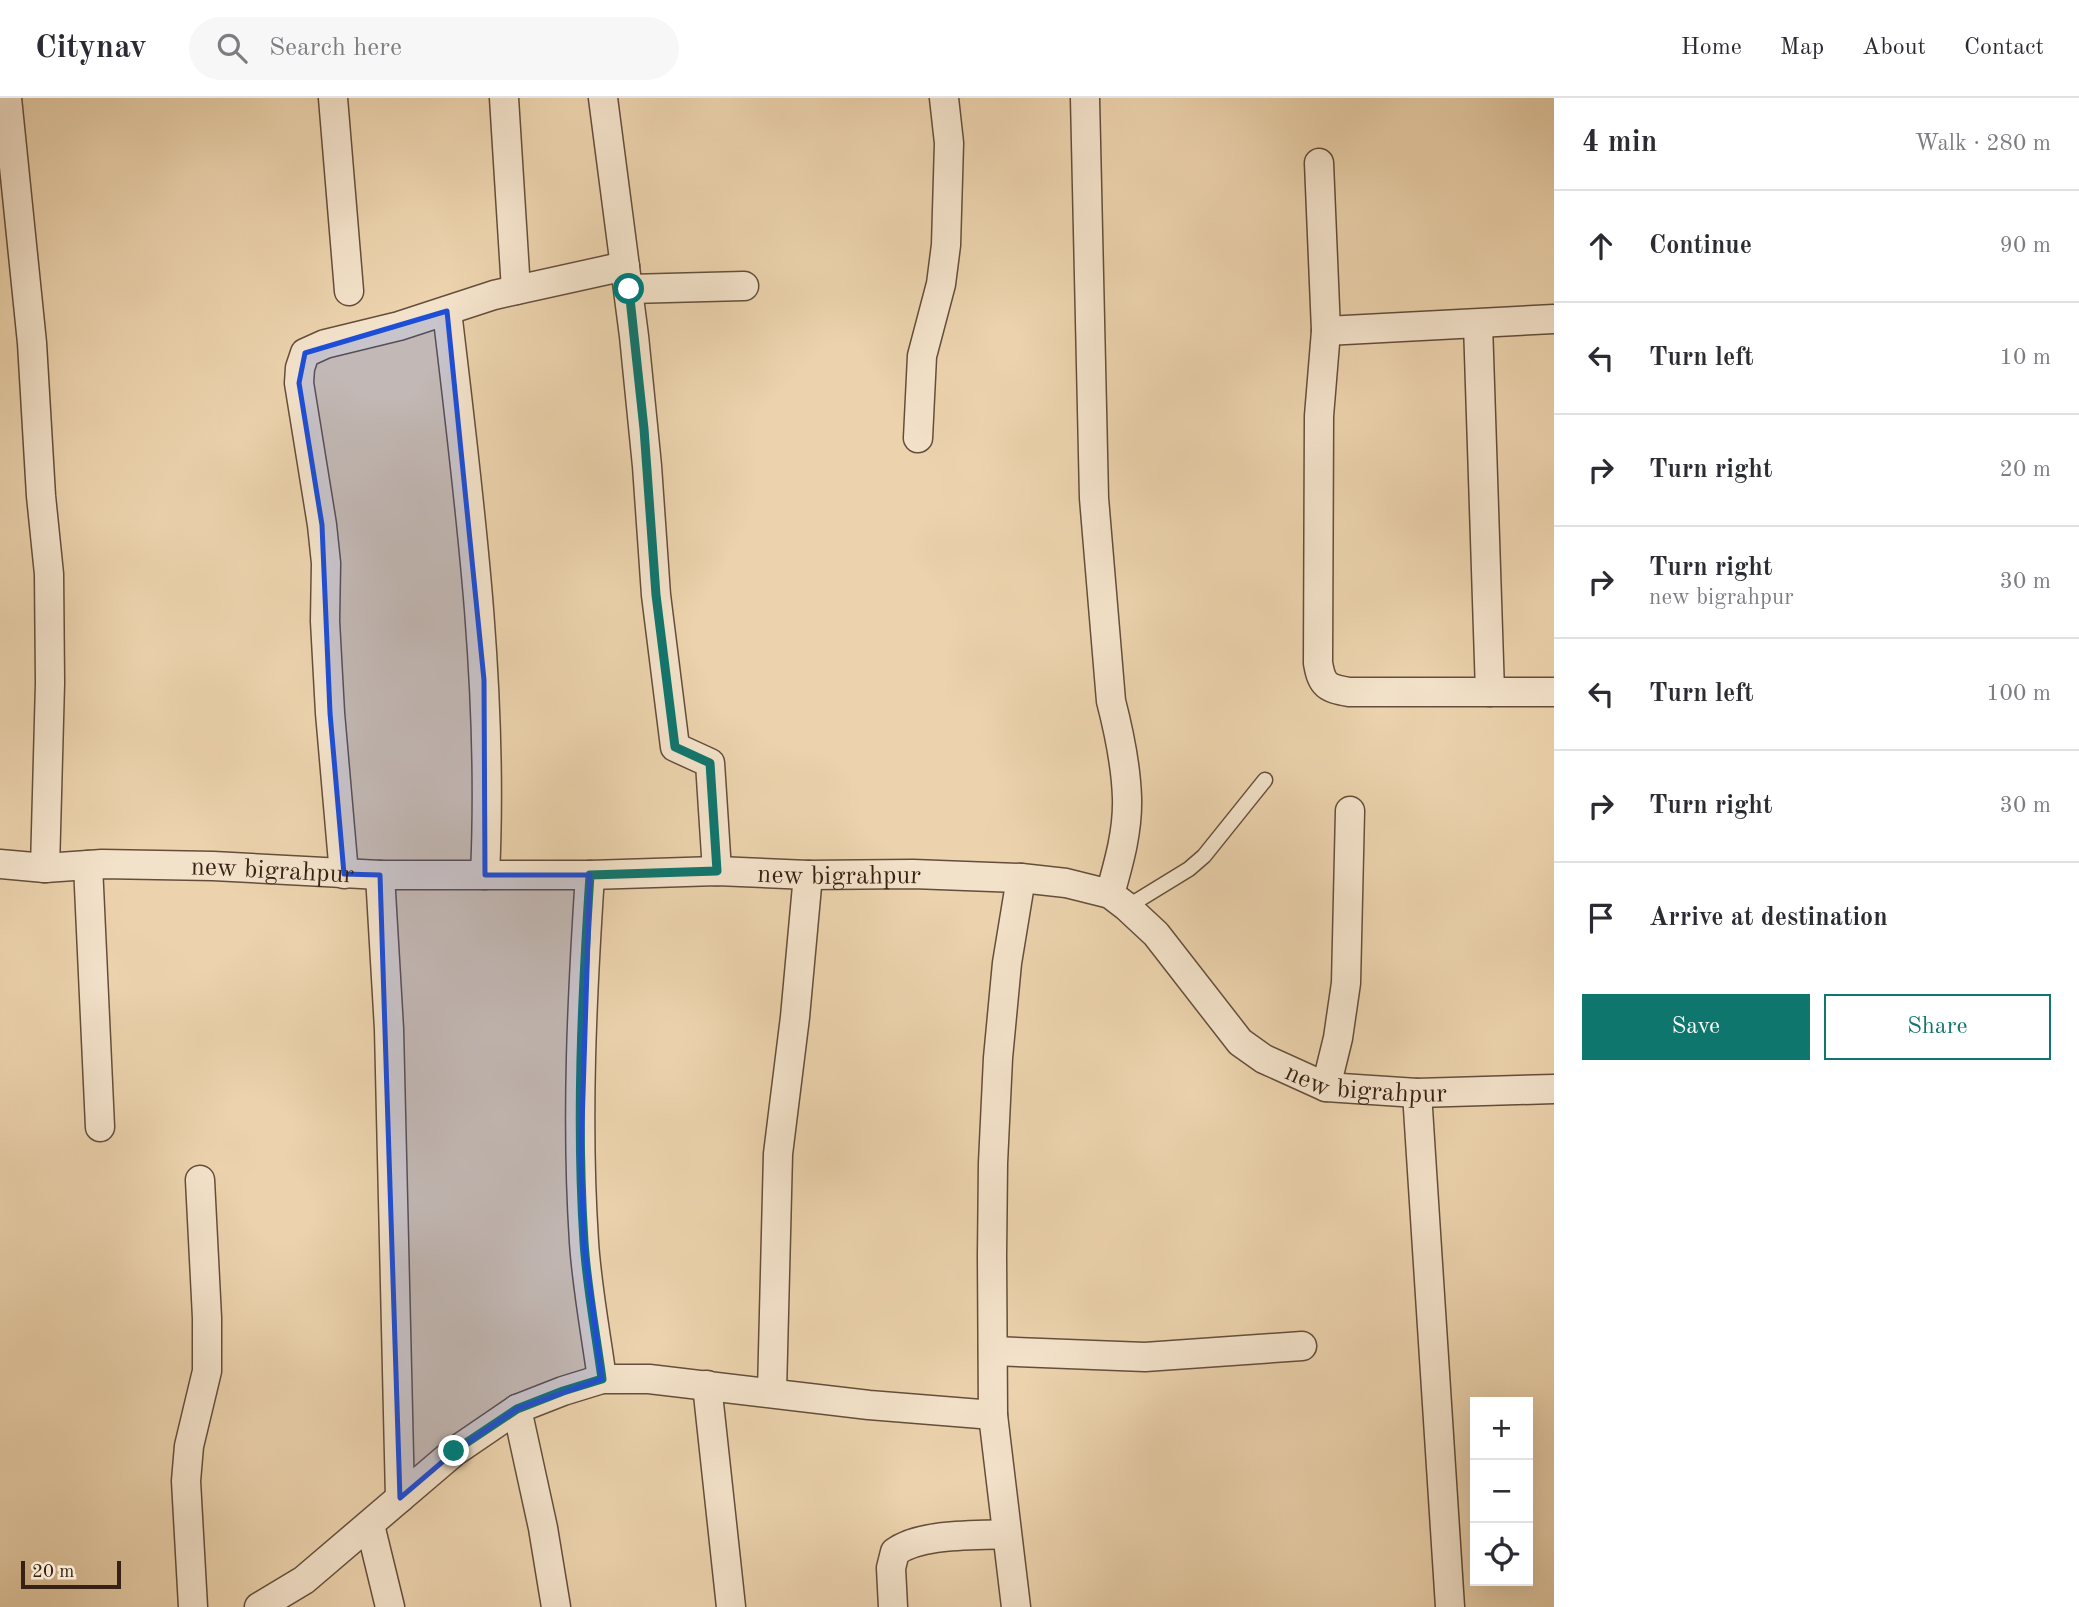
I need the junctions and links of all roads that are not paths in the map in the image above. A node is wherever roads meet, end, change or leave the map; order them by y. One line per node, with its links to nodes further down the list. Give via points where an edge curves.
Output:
1 (7, 98): 23 (street, via 49,574)
2 (333, 98): 11 (street)
3 (504, 98): 10 (street)
4 (603, 98): 8 (street)
5 (944, 98): 16 (street, via 949,143 946,246 922,356)
6 (1085, 98): 31 (street, via 1097,551 1111,701 1127,797)
7 (1320, 163): 15 (street)
8 (627, 278): 9 (street); 10 (street); 24 (street, via 675,747 710,763)
9 (744, 286)
10 (516, 290): 12 (street)
11 (349, 291)
12 (447, 311): 25 (street, via 325,344 305,353 300,368 326,563 330,713); 27 (street, via 484,680)
13 (1554, 318): 14 (street)
14 (1478, 324): 15 (street); 17 (street)
15 (1326, 331): 17 (street, via 1320,416 1320,678 1330,688 1349,692)
16 (918, 439)
17 (1489, 692): 18 (street)
18 (1554, 692)
19 (1265, 780): 31 (lane, via 1189,869)
20 (1350, 811): 32 (street, via 1346,983)
21 (0, 864): 23 (street, new bigrahpur)
22 (88, 865): 23 (street, new bigrahpur); 25 (street, new bigrahpur); 35 (street)
23 (45, 867)
24 (717, 871): 28 (street, new bigrahpur); 29 (street, new bigrahpur)
25 (344, 874): 26 (street, new bigrahpur)
26 (380, 875): 27 (street, new bigrahpur); 44 (street, via 389,1028)
27 (485, 875): 28 (street, new bigrahpur)
28 (590, 875): 39 (street, via 582,1000 581,1157 584,1244)
29 (808, 875): 30 (street, new bigrahpur); 41 (street, via 778,1154)
30 (1021, 878): 31 (street, new bigrahpur, via 1066,883); 38 (street, via 998,1058)
31 (1119, 900): 32 (street, new bigrahpur, via 1157,934 1240,1042)
32 (1326, 1087): 34 (street, new bigrahpur)
33 (1554, 1089): 34 (street, new bigrahpur)
34 (1417, 1093): 54 (street)
35 (100, 1127)
36 (200, 1180): 47 (street, via 207,1371 189,1446 186,1481)
37 (1302, 1346): 38 (street, via 1145,1357)
38 (993, 1351): 43 (street)
39 (602, 1379): 40 (street); 42 (street)
40 (707, 1385): 41 (street); 51 (street)
41 (772, 1392): 43 (street)
42 (517, 1409): 44 (street, via 454,1451); 50 (street)
43 (993, 1415): 46 (street)
44 (400, 1498): 45 (street)
45 (370, 1525): 48 (street, via 304,1580); 49 (street)
46 (1006, 1534): 52 (street, via 905,1544 895,1552 891,1567); 53 (street)
47 (193, 1607)
48 (260, 1607)
49 (390, 1607)
50 (556, 1607)
51 (731, 1607)
52 (893, 1607)
53 (1016, 1607)
54 (1450, 1607)

